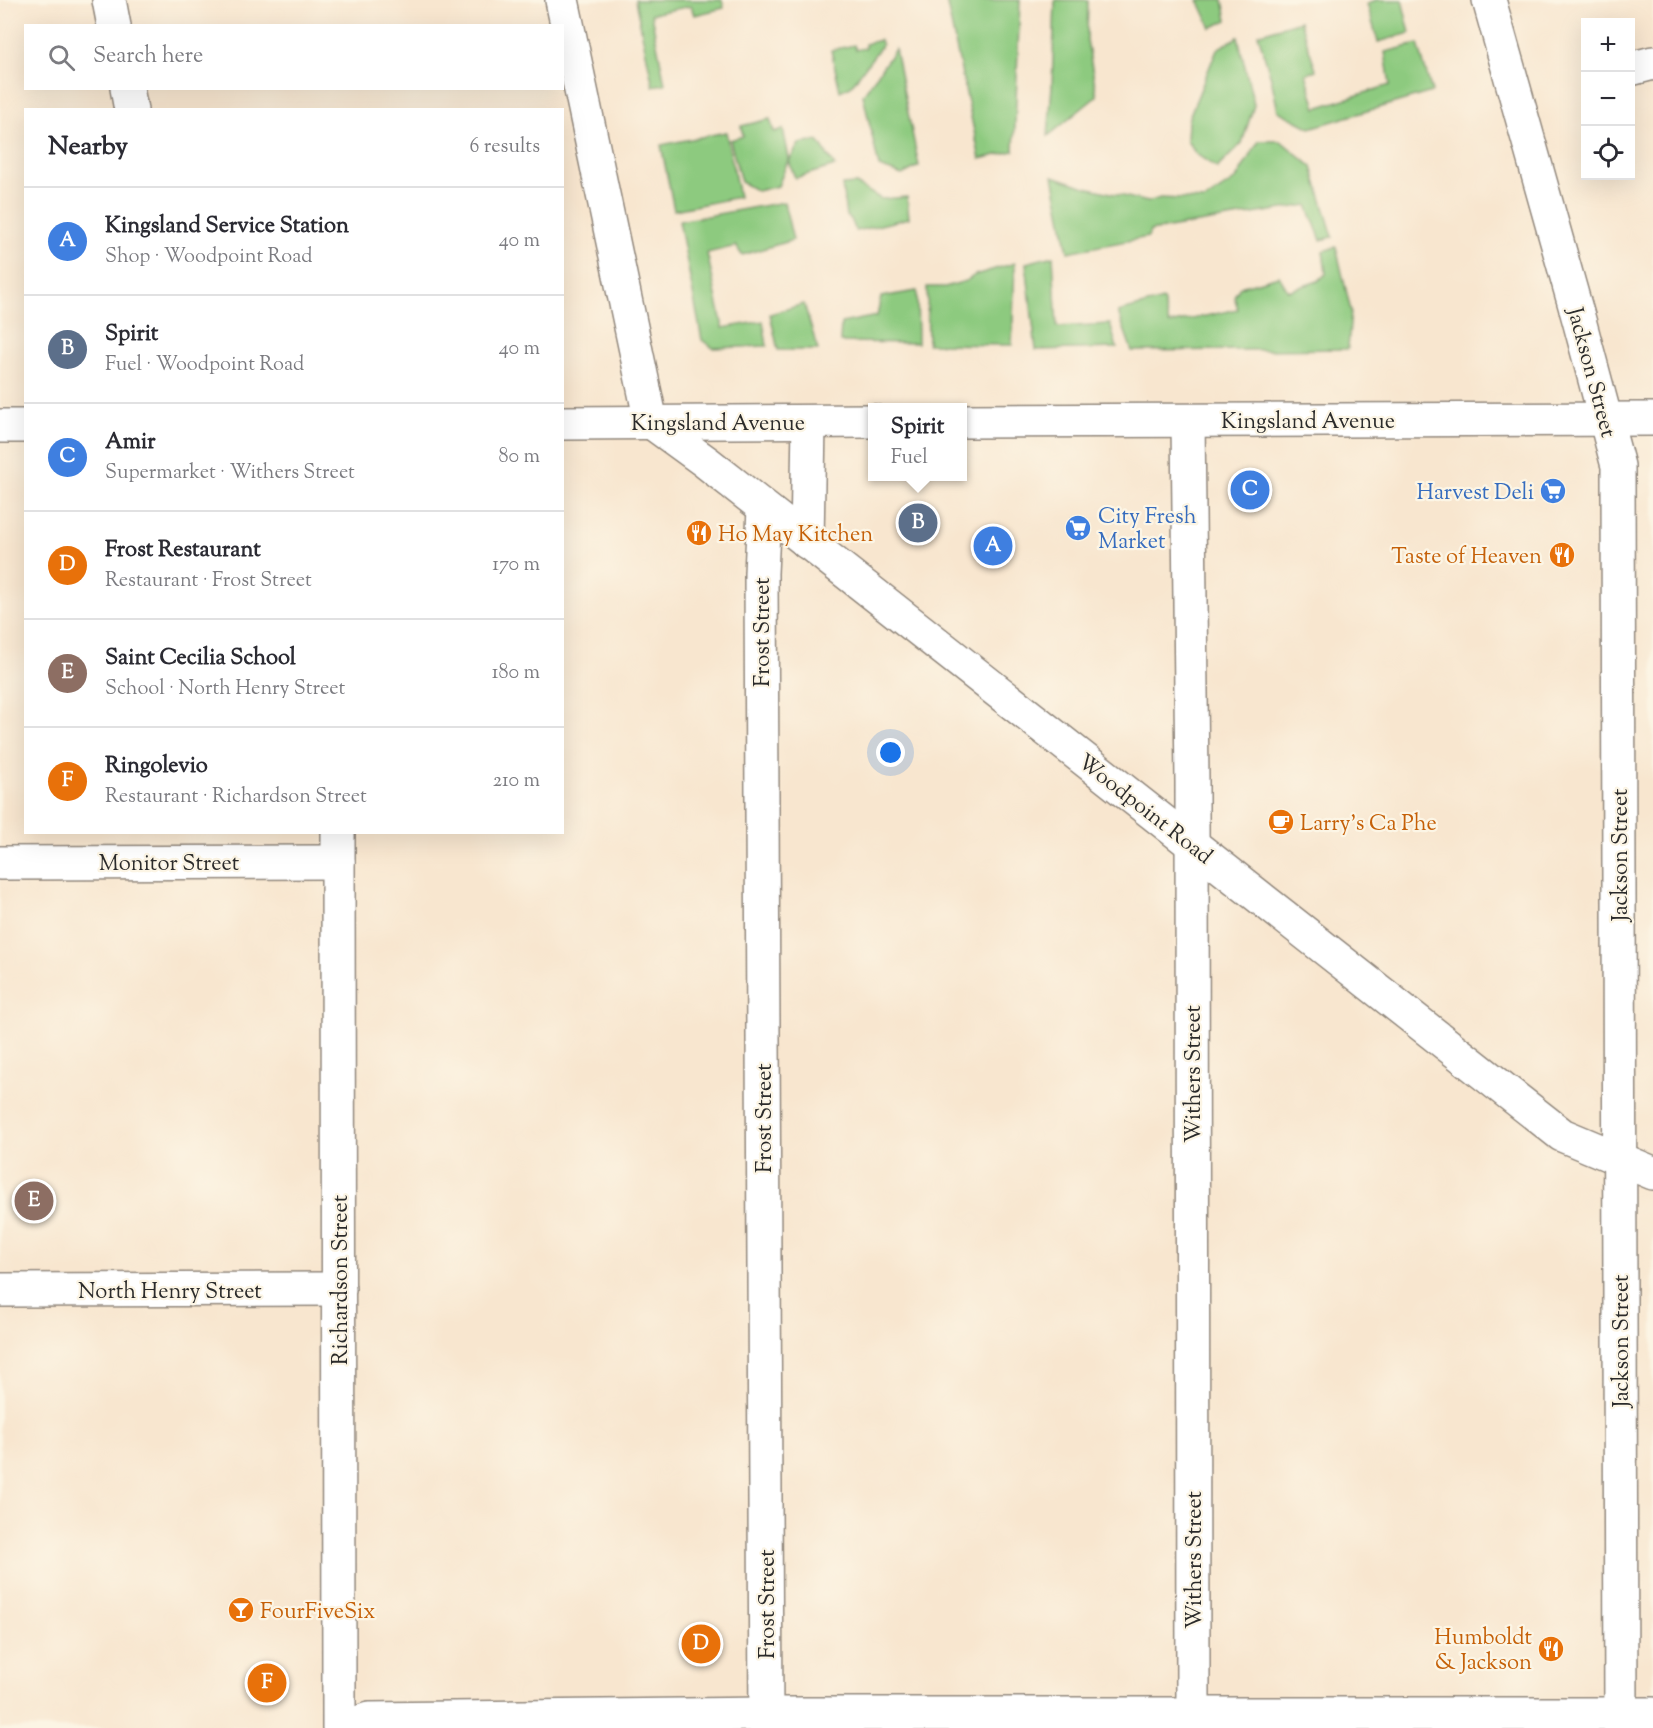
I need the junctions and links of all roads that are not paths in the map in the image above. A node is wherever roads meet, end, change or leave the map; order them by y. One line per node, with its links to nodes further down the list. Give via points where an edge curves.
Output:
1 (109, 0): 4 (street)
2 (562, 0): 13 (street)
3 (1489, 0): 10 (street, Jackson Street)
4 (114, 24)
5 (1653, 63): 6 (street)
6 (1635, 68)
7 (127, 90): 8 (street)
8 (131, 108)
9 (1653, 419): 10 (street, Kingsland Avenue)
10 (1606, 420): 12 (street, Kingsland Avenue); 24 (street, Jackson Street, via 1618,466)
11 (967, 421): 12 (street, Kingsland Avenue)
12 (1188, 421): 21 (street, Withers Street)
13 (651, 422): 14 (street, Kingsland Avenue); 16 (street, Kingsland Avenue); 19 (street, Woodpoint Road)
14 (809, 422): 15 (street, Kingsland Avenue); 20 (street)
15 (868, 422)
16 (564, 423)
17 (0, 426): 18 (street)
18 (24, 426)
19 (764, 509): 20 (street, Woodpoint Road); 29 (street, Frost Street, via 761,585)
20 (807, 542): 21 (street, Woodpoint Road)
21 (1191, 843): 24 (street, Woodpoint Road, via 1562,1136); 30 (street, Withers Street)
22 (338, 847): 23 (street, Monitor Street); 26 (street, Richardson Street)
23 (0, 863)
24 (1620, 1160): 25 (street, Woodpoint Road); 28 (street, Jackson Street)
25 (1653, 1173)
26 (339, 1289): 27 (street, North Henry Street); 31 (street, Richardson Street)
27 (0, 1290)
28 (1632, 1718): 30 (street)
29 (766, 1721): 30 (street); 31 (street, via 369,1719)
30 (1193, 1721)
31 (341, 1728)

